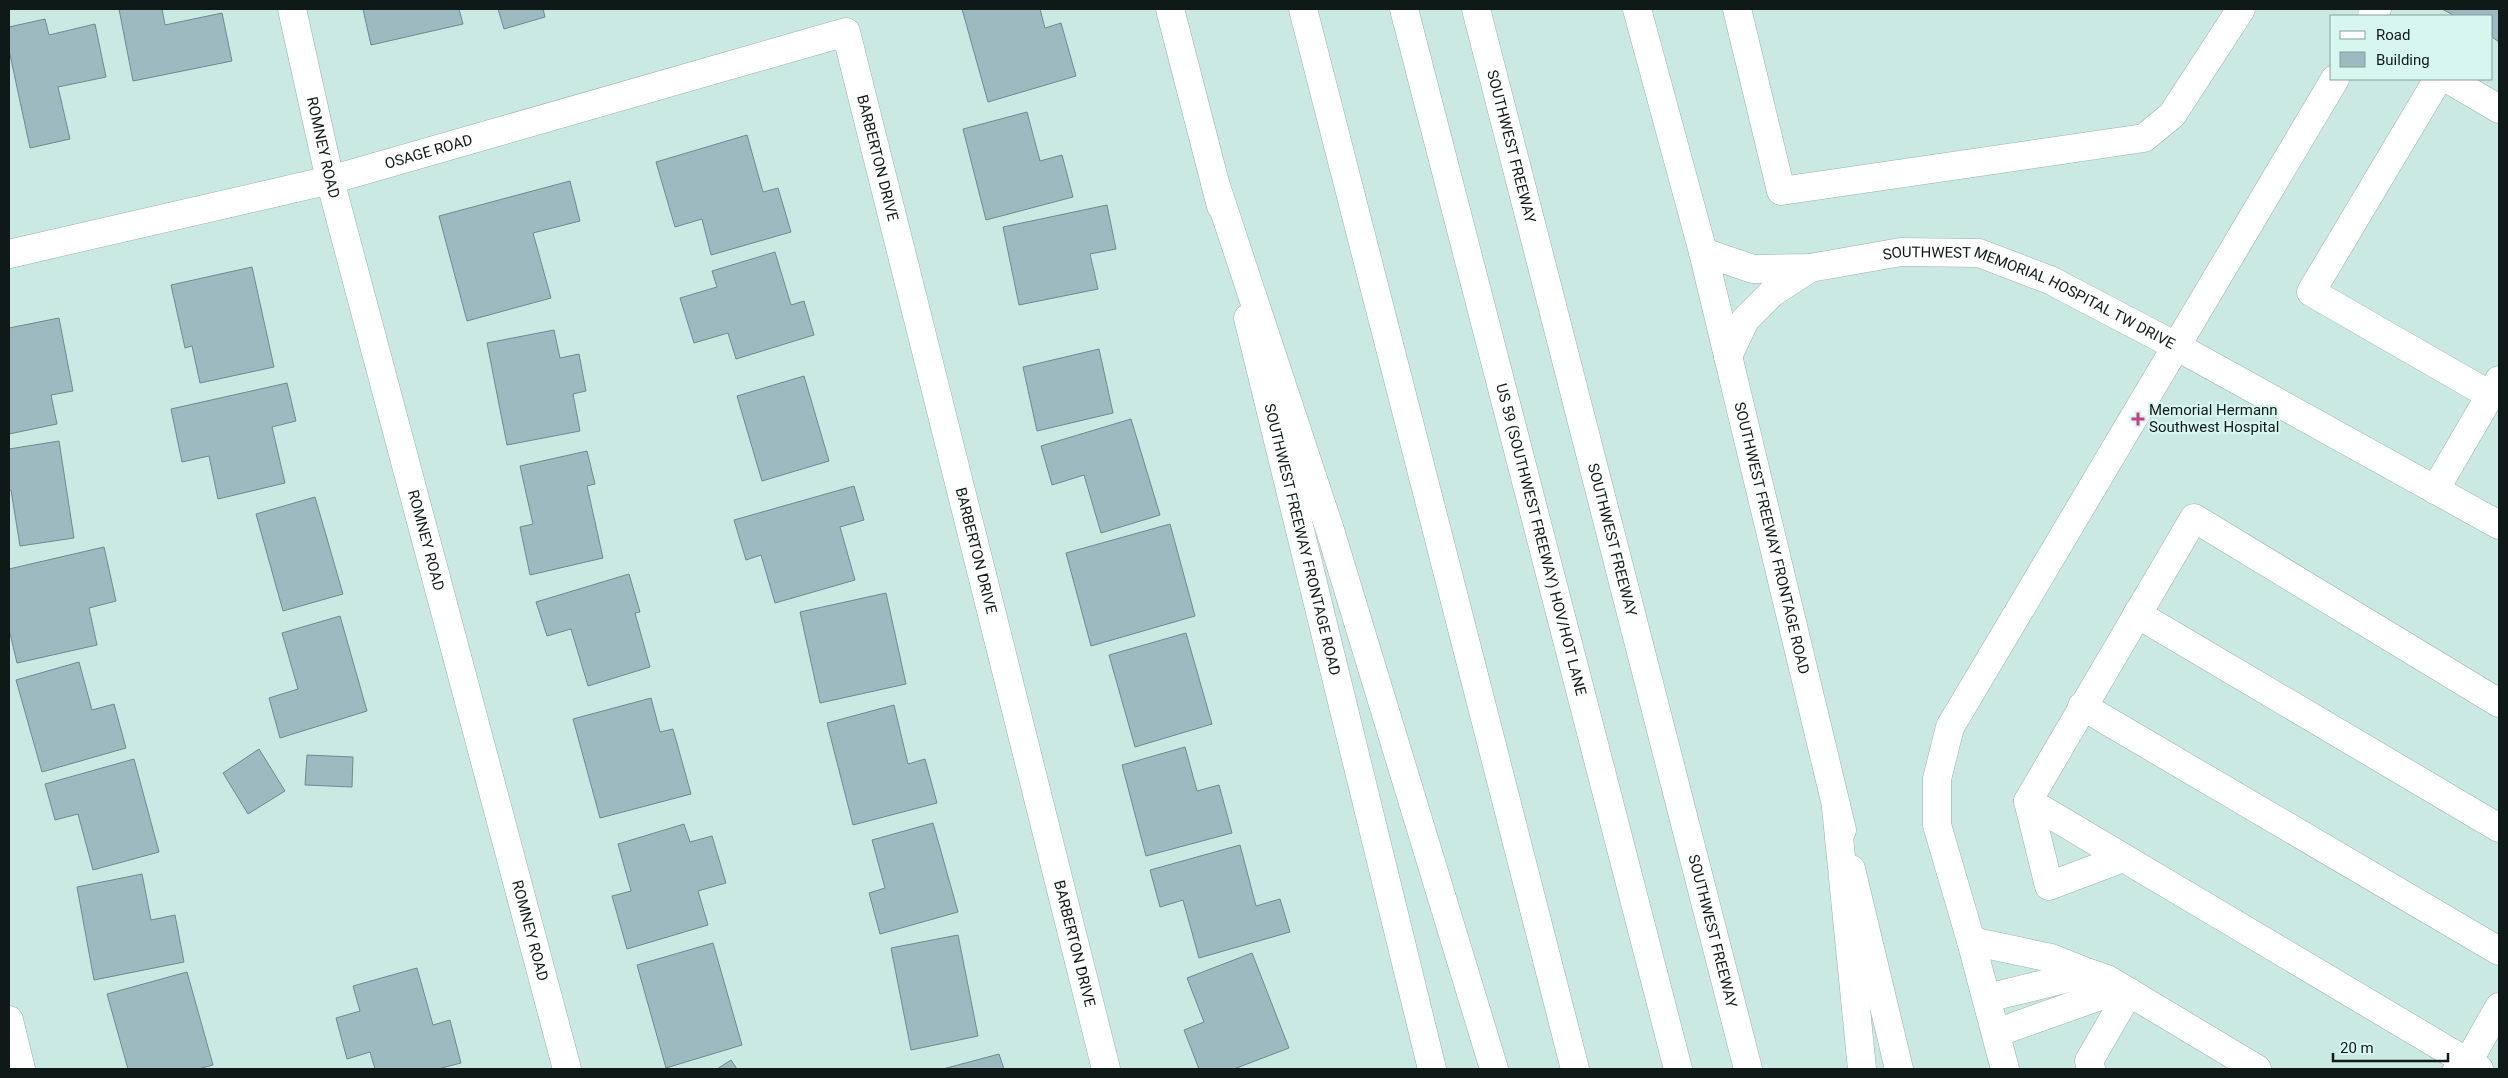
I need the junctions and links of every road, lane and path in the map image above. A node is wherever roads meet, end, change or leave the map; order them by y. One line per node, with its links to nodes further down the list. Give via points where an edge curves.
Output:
1 (292, 9): 14 (main road, ROMNEY ROAD)
2 (1170, 9): 15 (main road, SOUTHWEST FREEWAY FRONTAGE ROAD)
3 (1303, 9): 45 (main road)
4 (1404, 9): 46 (main road, US 59 (SOUTHWEST FREEWAY) HOV/HOT LANE)
5 (1476, 9): 47 (main road, SOUTHWEST FREEWAY)
6 (1637, 9): 16 (main road, SOUTHWEST FREEWAY FRONTAGE ROAD)
7 (1738, 9): 8 (main road, via 1781,191 2144,138 2172,115)
8 (2241, 9)
9 (846, 32): 14 (main road, OSAGE ROAD); 42 (main road, BARBERTON DRIVE)
10 (2334, 80): 19 (main road, SOUTHWEST MEMORIAL HOSPITAL TW DRIVE)
11 (2437, 80): 21 (main road, via 2311,292)
12 (2450, 80): 13 (main road)
13 (2499, 109)
14 (330, 180): 17 (main road, OSAGE ROAD); 41 (main road, ROMNEY ROAD)
15 (1215, 183): 43 (main road, SOUTHWEST FREEWAY FRONTAGE ROAD); 44 (main road, via 1330,530)
16 (1703, 252): 18 (main road, SOUTHWEST MEMORIAL HOSPITAL TW DRIVE, via 1753,269); 20 (main road, SOUTHWEST FREEWAY FRONTAGE ROAD)
17 (9, 254)
18 (1810, 268): 19 (main road, SOUTHWEST MEMORIAL HOSPITAL TW DRIVE, via 1901,252 1979,253 2050,280); 20 (main road, SOUTHWEST MEMORIAL HOSPITAL TW DRIVE, via 1772,294 1745,320)
19 (2176, 346): 22 (main road); 31 (main road, via 1950,727 1937,779 1937,825)
20 (1728, 356): 28 (main road, SOUTHWEST FREEWAY FRONTAGE ROAD)
21 (2495, 388): 22 (main road)
22 (2435, 490): 23 (main road)
23 (2499, 525)
24 (2137, 614): 25 (main road, via 2194,518); 26 (main road); 29 (main road)
25 (2499, 702)
26 (2082, 706): 27 (main road); 32 (main road)
27 (2028, 802): 30 (main road); 30 (main road, via 2048,886)
28 (1836, 807): 48 (main road); 49 (main road, SOUTHWEST FREEWAY FRONTAGE ROAD)
29 (2499, 828)
30 (2123, 858): 39 (main road)
31 (1971, 941): 33 (main road, via 2051,958); 35 (main road)
32 (2499, 951)
33 (2089, 973): 34 (main road); 35 (main road)
34 (2130, 992): 38 (main road, via 2100,996); 51 (main road, via 2089,1061); 52 (main road)
35 (1986, 998): 38 (main road)
36 (2499, 1008): 39 (main road)
37 (9, 1020): 40 (main road)
38 (1996, 1033): 50 (main road)
39 (2468, 1068)
40 (21, 1069)
41 (567, 1069)
42 (1106, 1069)
43 (1432, 1069)
44 (1494, 1069)
45 (1575, 1069)
46 (1678, 1069)
47 (1748, 1069)
48 (1862, 1069)
49 (1899, 1069)
50 (2005, 1069)
51 (2091, 1069)
52 (2257, 1069)

